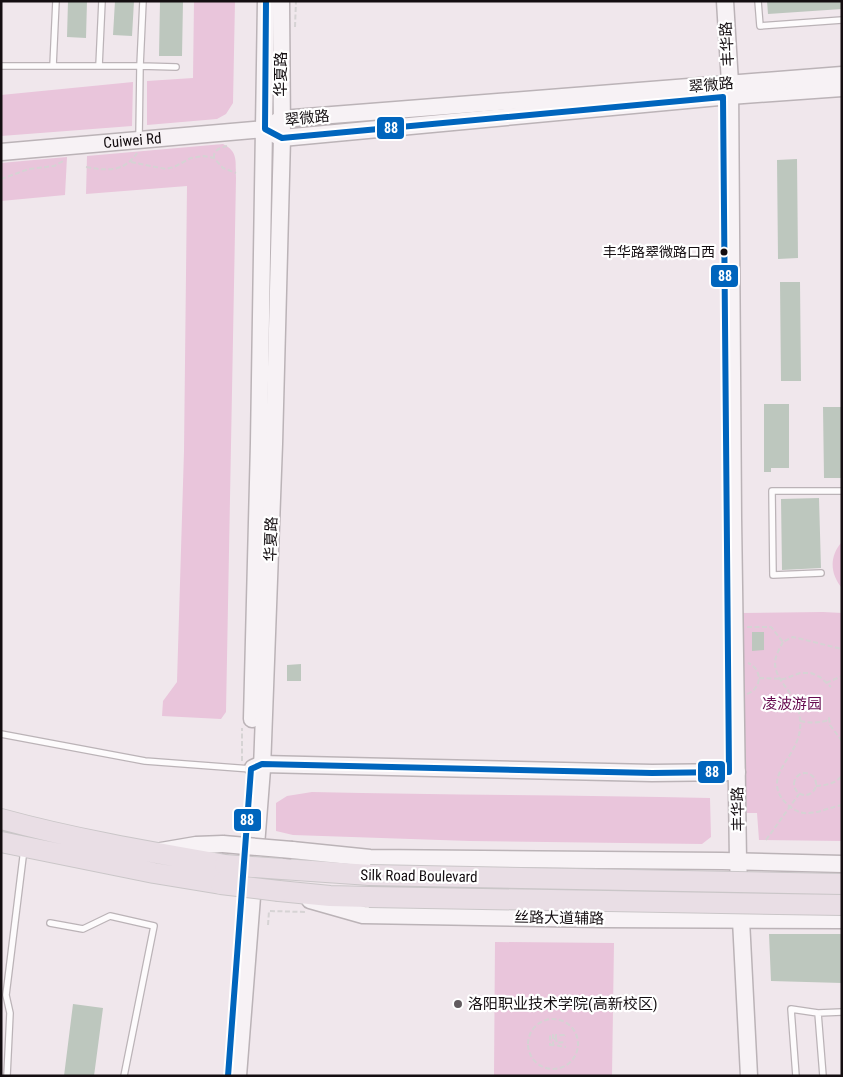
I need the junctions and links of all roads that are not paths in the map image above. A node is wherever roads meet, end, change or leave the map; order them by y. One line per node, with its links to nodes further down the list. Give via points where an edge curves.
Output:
1 (56, 1): 11 (lane)
2 (102, 1): 12 (lane)
3 (143, 1): 13 (lane)
4 (266, 1): 19 (street, 华夏路)
5 (281, 1): 18 (street, 华夏路)
6 (718, 1): 17 (street, 丰华路)
7 (725, 1): 17 (street, 丰华路)
8 (758, 1): 9 (lane, via 760,26)
9 (842, 20)
10 (1, 66): 11 (lane)
11 (53, 66): 12 (lane)
12 (100, 66): 13 (lane)
13 (140, 66): 14 (lane); 21 (lane)
14 (176, 67)
15 (842, 75): 17 (street, 翠微路)
16 (842, 88): 17 (street, 翠微路)
17 (726, 90): 18 (street, 翠微路); 20 (street, 翠微路); 27 (street, 丰华路)
18 (281, 119): 19 (street, 翠微路); 20 (street, 华夏路)
19 (265, 129): 20 (street, 翠微路); 21 (street, Cuiwei Rd); 26 (street, 华夏路)
20 (282, 138): 26 (street, 华夏路, via 274,444)
21 (139, 146): 22 (street, Cuiwei Rd)
22 (1, 152)
23 (842, 491): 24 (lane, via 772,491 773,575)
24 (821, 573)
25 (1, 734): 26 (lane, via 146,761)
26 (258, 769): 27 (street, via 652,783); 45 (street, 华夏路); 46 (street, 华夏路)
27 (733, 777): 32 (street, 丰华路)
28 (1, 819): 31 (highway, Silk Road Boulevard)
29 (1, 842): 30 (highway, Silk Road Boulevard)
30 (24, 848): 36 (highway, Silk Road Boulevard, bridge, via 154,873); 43 (lane, via 6,995 10,1013)
31 (154, 852): 34 (highway, Silk Road Boulevard, bridge, via 225,864 282,869); 34 (street, bridge, via 224,844 292,850)
32 (734, 861): 33 (street); 34 (street); 38 (street, 丰华路)
33 (842, 864)
34 (370, 867): 35 (highway, Silk Road Boulevard, bridge)
35 (842, 884)
36 (279, 891): 37 (highway, Silk Road Boulevard, bridge, via 369,897); 38 (street, 丝路大道辅路, via 363,915)
37 (842, 905)
38 (737, 920): 39 (street, 丝路大道辅路); 47 (street, 丰华路); 48 (street, 丰华路)
39 (842, 920)
40 (50, 923): 44 (lane, via 83,930 110,916 154,926)
41 (842, 1012): 42 (lane)
42 (818, 1014): 49 (lane, via 791,1009); 50 (lane)
43 (7, 1076)
44 (124, 1076)
45 (228, 1076)
46 (238, 1076)
47 (741, 1076)
48 (749, 1076)
49 (796, 1076)
50 (823, 1076)

